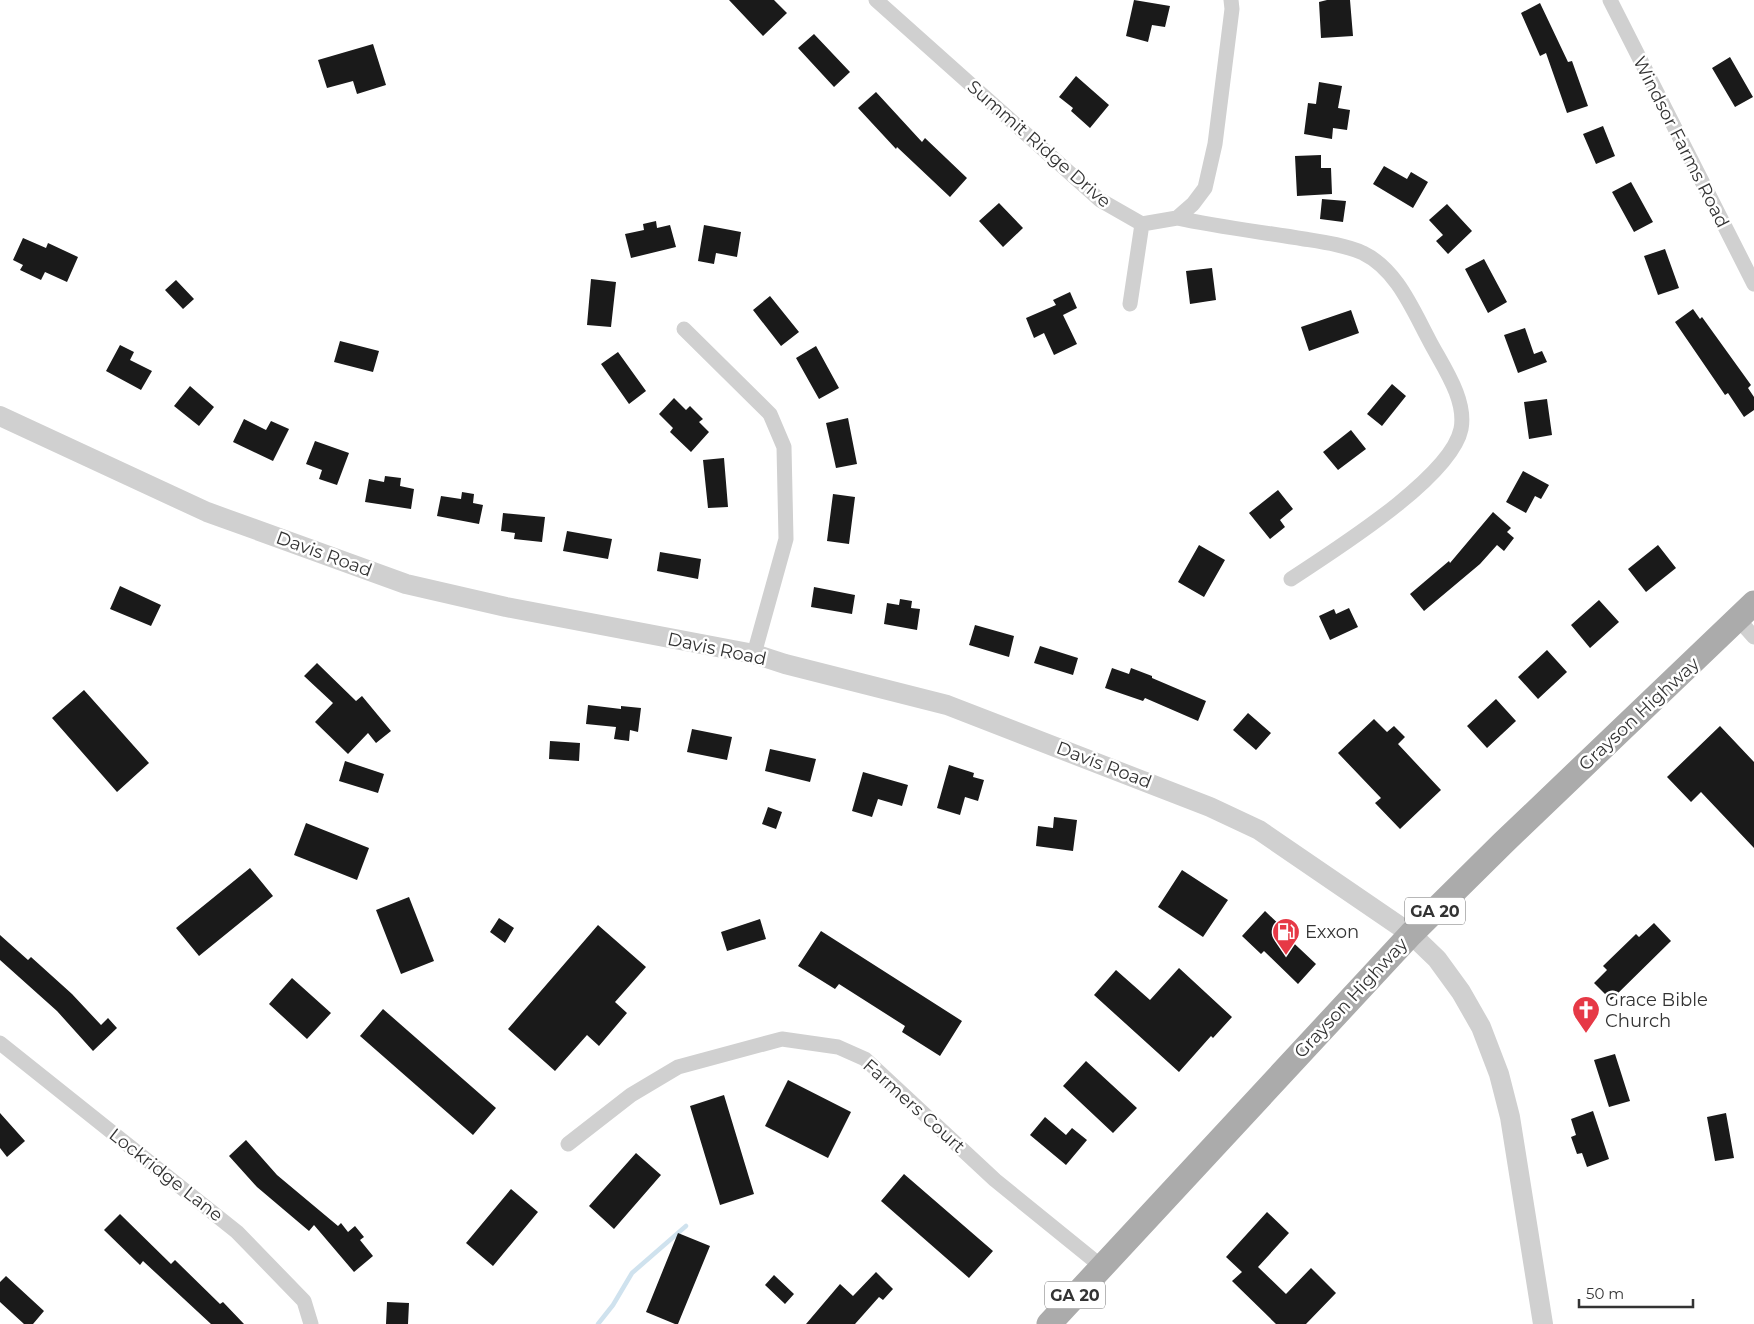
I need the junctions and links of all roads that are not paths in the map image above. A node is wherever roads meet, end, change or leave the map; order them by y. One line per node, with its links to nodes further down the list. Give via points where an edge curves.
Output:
1 (876, 0): 5 (street, Summit Ridge Drive, via 1100,200)
2 (1231, 0): 4 (street, via 1211,168 1205,188)
3 (1610, 0): 6 (street, Windsor Farms Road)
4 (1177, 218): 5 (street); 10 (street, via 1333,244 1363,253 1385,268 1407,299 1461,407 1461,429 1456,442 1433,473 1374,524)
5 (1142, 224): 7 (street)
6 (1754, 284)
7 (1130, 304)
8 (684, 329): 13 (street, via 770,414 784,447 786,539)
9 (0, 416): 13 (street, Davis Road, via 207,512 406,584 506,607)
10 (1291, 579)
11 (1746, 611): 12 (street); 14 (main road, Grayson Highway / GA 20)
12 (1754, 637)
13 (754, 654): 14 (street, Davis Road, via 947,705 1210,807 1259,830)
14 (1411, 934): 17 (main road, Grayson Highway / GA 20); 20 (street, Davis Road, via 1437,959 1461,992 1481,1027 1499,1074 1510,1117)
15 (0, 1043): 18 (street, Lockridge Lane, via 237,1232 304,1301)
16 (568, 1144): 17 (street, Farmers Court, via 631,1095 678,1067 782,1039 838,1047 865,1059 995,1180)
17 (1101, 1266): 19 (main road, Grayson Highway / GA 20)
18 (311, 1324)
19 (1049, 1324)
20 (1542, 1324)

